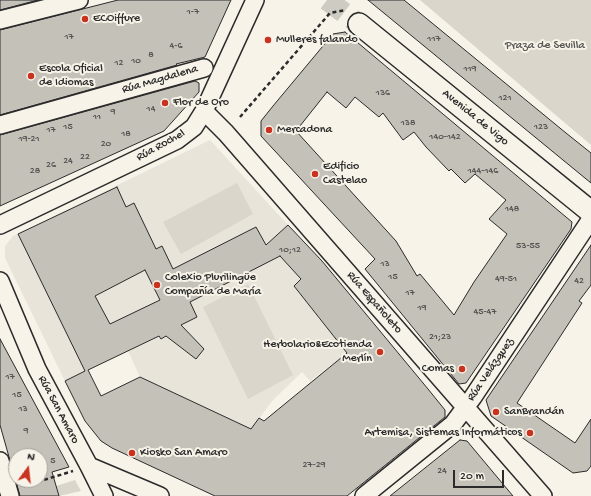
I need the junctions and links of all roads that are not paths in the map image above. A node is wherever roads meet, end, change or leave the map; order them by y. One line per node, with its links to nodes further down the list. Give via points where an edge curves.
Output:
1 (79, 0): 3 (street)
2 (255, 0): 6 (street, Rúa Rochel)
3 (0, 20)
4 (359, 24): 8 (main road, Avenida de Vigo)
5 (204, 68): 7 (street, Rúa Magdalena)
6 (204, 111): 10 (street, Rúa Rochel, via 194,127 177,140); 12 (street, Rúa Españoleto, via 226,133)
7 (0, 125)
8 (591, 212)
9 (591, 219): 12 (street, Rúa Velázquez)
10 (0, 226)
11 (0, 281): 14 (street, Rúa San Amaro, via 37,369)
12 (465, 408): 18 (street, Rúa Velázquez, via 453,424); 19 (street, Rúa Españoleto)
13 (0, 461): 15 (street)
14 (89, 466): 16 (street, Rúa San Amaro); 17 (street)
15 (9, 493)
16 (104, 496)
17 (160, 496)
18 (364, 496)
19 (542, 496)

